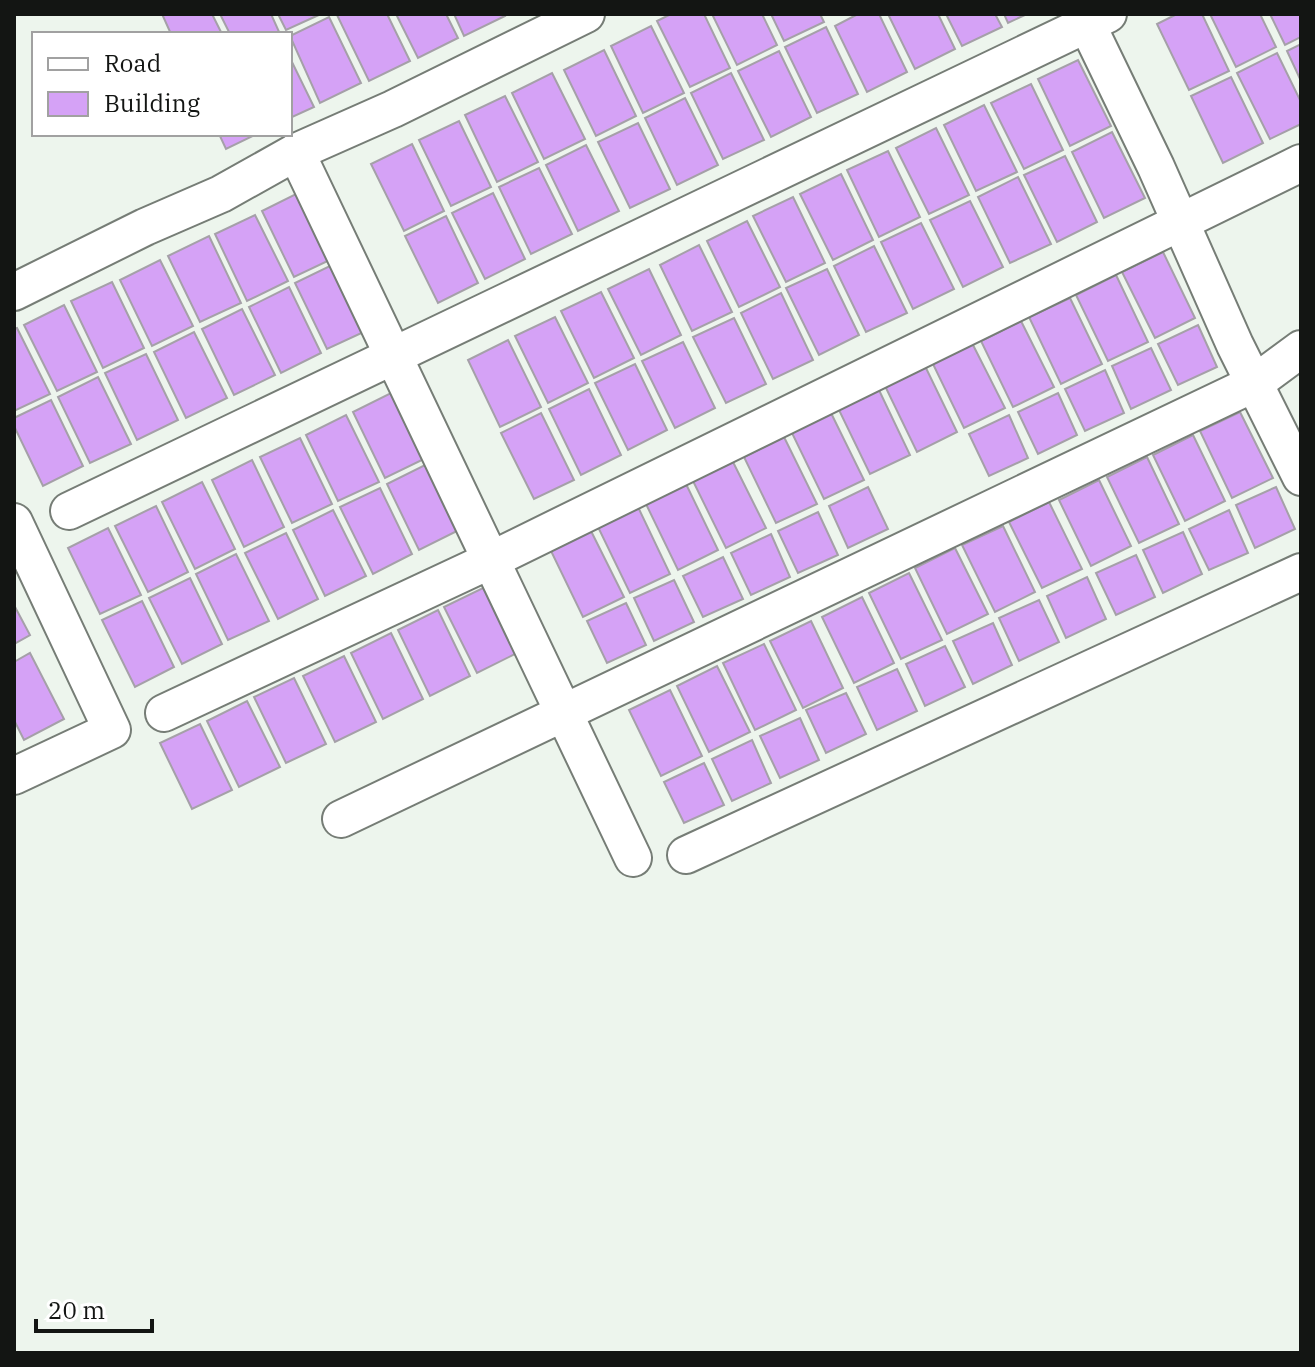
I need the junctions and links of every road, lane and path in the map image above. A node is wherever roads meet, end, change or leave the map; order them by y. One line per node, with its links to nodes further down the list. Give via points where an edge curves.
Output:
1 (586, 14): 3 (street)
2 (1092, 17): 5 (street); 8 (street)
3 (296, 152): 6 (street, via 221,194); 8 (street)
4 (1301, 163): 5 (street)
5 (1180, 223): 9 (street); 13 (street)
6 (14, 292)
7 (1301, 349): 9 (street)
8 (395, 357): 11 (street); 13 (street)
9 (1255, 383): 10 (street); 16 (street)
10 (1301, 477)
11 (69, 511)
12 (16, 534): 17 (street, via 112,730)
13 (491, 560): 15 (street); 16 (street)
14 (1301, 572): 19 (street)
15 (164, 713)
16 (565, 714): 18 (street); 20 (street)
17 (14, 776)
18 (341, 819)
19 (686, 855)
20 (633, 858)

